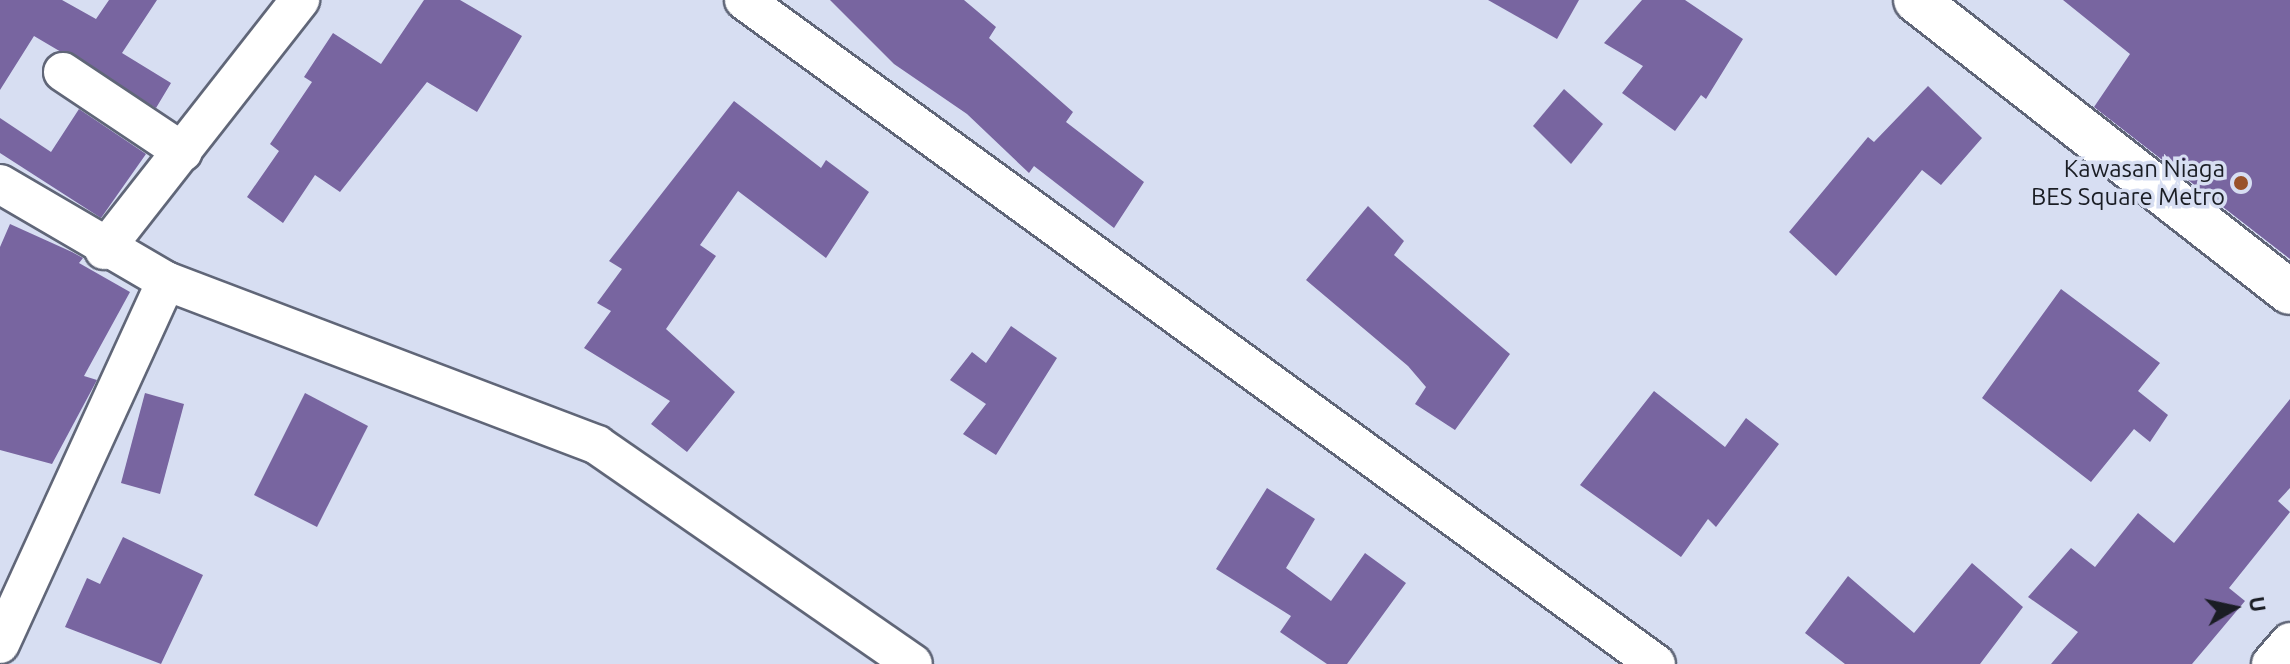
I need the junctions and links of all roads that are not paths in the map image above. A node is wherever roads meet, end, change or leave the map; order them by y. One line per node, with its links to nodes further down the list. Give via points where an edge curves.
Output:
1 (300, 0): 5 (street)
2 (744, 0): 13 (street)
3 (1916, 0): 9 (highway)
4 (63, 72): 5 (street)
5 (183, 152): 7 (street)
6 (0, 184): 7 (street)
7 (104, 250): 8 (street)
8 (166, 281): 11 (street); 12 (street, via 597,445)
9 (2290, 292)
10 (2290, 642): 14 (street)
11 (0, 644)
12 (913, 664)
13 (1656, 664)
14 (2271, 664)

